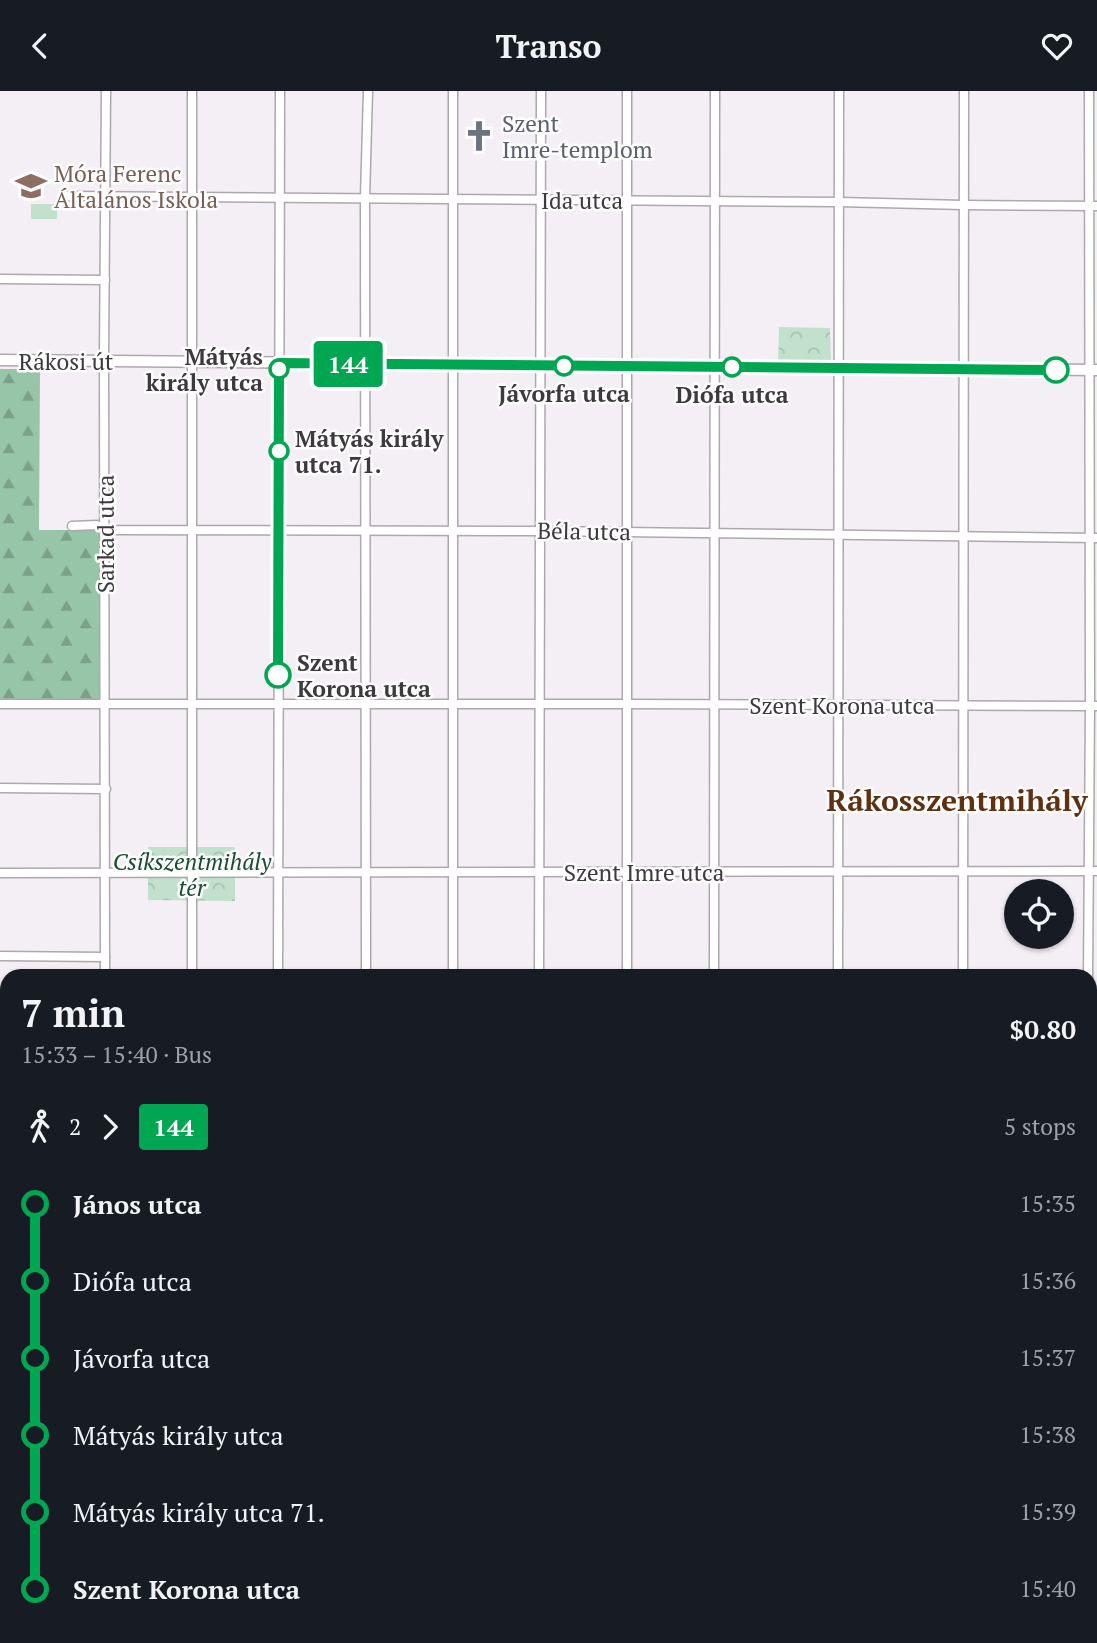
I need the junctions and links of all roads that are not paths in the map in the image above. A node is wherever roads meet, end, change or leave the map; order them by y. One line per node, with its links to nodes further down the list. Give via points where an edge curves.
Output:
1 (106, 91): 13 (street, Sarkad utca)
2 (192, 91): 14 (street)
3 (280, 91): 15 (street)
4 (368, 91): 16 (street)
5 (453, 91): 17 (street)
6 (541, 91): 18 (street)
7 (627, 91): 19 (street)
8 (715, 91): 20 (street)
9 (839, 91): 21 (street)
10 (964, 91): 22 (street)
11 (1089, 91): 23 (street)
12 (66, 196): 13 (street, Ida utca)
13 (105, 197): 14 (street, Ida utca); 25 (street, Sarkad utca)
14 (193, 197): 15 (street, Ida utca); 28 (street)
15 (280, 198): 16 (street, Ida utca); 29 (street)
16 (365, 198): 17 (street, Ida utca); 30 (street)
17 (453, 199): 18 (street, Ida utca); 31 (street)
18 (541, 200): 19 (street, Ida utca); 32 (street)
19 (628, 200): 20 (street, Ida utca); 33 (street)
20 (715, 201): 21 (street, Ida utca); 34 (street)
21 (839, 202): 22 (street, Ida utca); 35 (street)
22 (964, 205): 23 (street, Ida utca); 36 (street)
23 (1093, 206): 37 (street)
24 (0, 279): 25 (street)
25 (105, 280): 27 (street, Sarkad utca)
26 (0, 360): 27 (main road, Rákosi út)
27 (104, 361): 28 (main road, Rákosi út); 39 (street, Sarkad utca)
28 (191, 362): 29 (main road, Rákosi út); 41 (street)
29 (279, 363): 30 (main road, Rákosi út); 40 (street)
30 (365, 364): 31 (main road, Rákosi út); 42 (street)
31 (453, 365): 32 (main road, Rákosi út); 43 (street)
32 (540, 365): 33 (main road, Rákosi út); 44 (street)
33 (626, 366): 34 (main road, Rákosi út); 45 (street)
34 (714, 367): 35 (main road, Rákosi út); 46 (street)
35 (839, 367): 36 (main road, Rákosi út); 47 (street)
36 (964, 369): 37 (main road, Rákosi út); 48 (street)
37 (1093, 370): 49 (street)
38 (72, 526): 39 (street, Béla utca, via 97,525)
39 (106, 530): 41 (street, Béla utca); 51 (street, Sarkad utca)
40 (279, 530): 41 (street, Béla utca); 42 (street, Béla utca); 58 (street)
41 (191, 531): 57 (street)
42 (365, 531): 43 (street, Béla utca); 52 (street)
43 (453, 531): 44 (street, Béla utca); 53 (street)
44 (540, 531): 45 (street, Béla utca); 54 (street)
45 (627, 532): 46 (street, Béla utca); 55 (street)
46 (715, 534): 47 (street, Béla utca); 59 (street)
47 (839, 534): 48 (street, Béla utca); 60 (street)
48 (964, 536): 49 (street, Béla utca); 56 (street)
49 (1093, 538): 61 (street)
50 (0, 704): 51 (street, Szent Korona utca)
51 (105, 704): 57 (street, Szent Korona utca); 63 (street, Sarkad utca)
52 (366, 704): 53 (street, Szent Korona utca); 58 (street, Szent Korona utca); 70 (street)
53 (453, 704): 54 (street, Szent Korona utca); 65 (street)
54 (539, 704): 55 (street, Szent Korona utca); 66 (street)
55 (627, 704): 59 (street, Szent Korona utca); 74 (street)
56 (965, 704): 60 (street, Szent Korona utca); 61 (street, Szent Korona utca); 75 (street)
57 (192, 705): 58 (street, Szent Korona utca); 64 (street)
58 (278, 705): 69 (street)
59 (715, 705): 60 (street, Szent Korona utca); 71 (street)
60 (839, 705): 72 (street)
61 (1094, 706): 67 (street)
62 (0, 788): 63 (street)
63 (106, 789): 68 (street, Sarkad utca)
64 (191, 871): 68 (street); 69 (street, Szent Imre utca); 79 (street)
65 (453, 871): 66 (street, Szent Imre utca); 70 (street, Szent Imre utca); 82 (street)
66 (540, 871): 74 (street, Szent Imre utca); 83 (street)
67 (1093, 871): 75 (street, Szent Imre utca); 88 (street)
68 (105, 872): 73 (street); 77 (street, Sarkad utca)
69 (279, 872): 70 (street, Szent Imre utca); 80 (street)
70 (366, 872): 81 (street)
71 (715, 872): 72 (street, Szent Imre utca); 74 (street, Szent Imre utca); 85 (street)
72 (839, 872): 75 (street, Szent Imre utca); 86 (street)
73 (0, 873)
74 (628, 873): 84 (street)
75 (964, 873): 87 (street)
76 (0, 956): 77 (street)
77 (105, 957): 78 (street, Sarkad utca)
78 (105, 969)
79 (192, 969)
80 (278, 969)
81 (366, 969)
82 (453, 969)
83 (539, 969)
84 (627, 969)
85 (714, 969)
86 (838, 969)
87 (963, 969)
88 (1088, 969)

